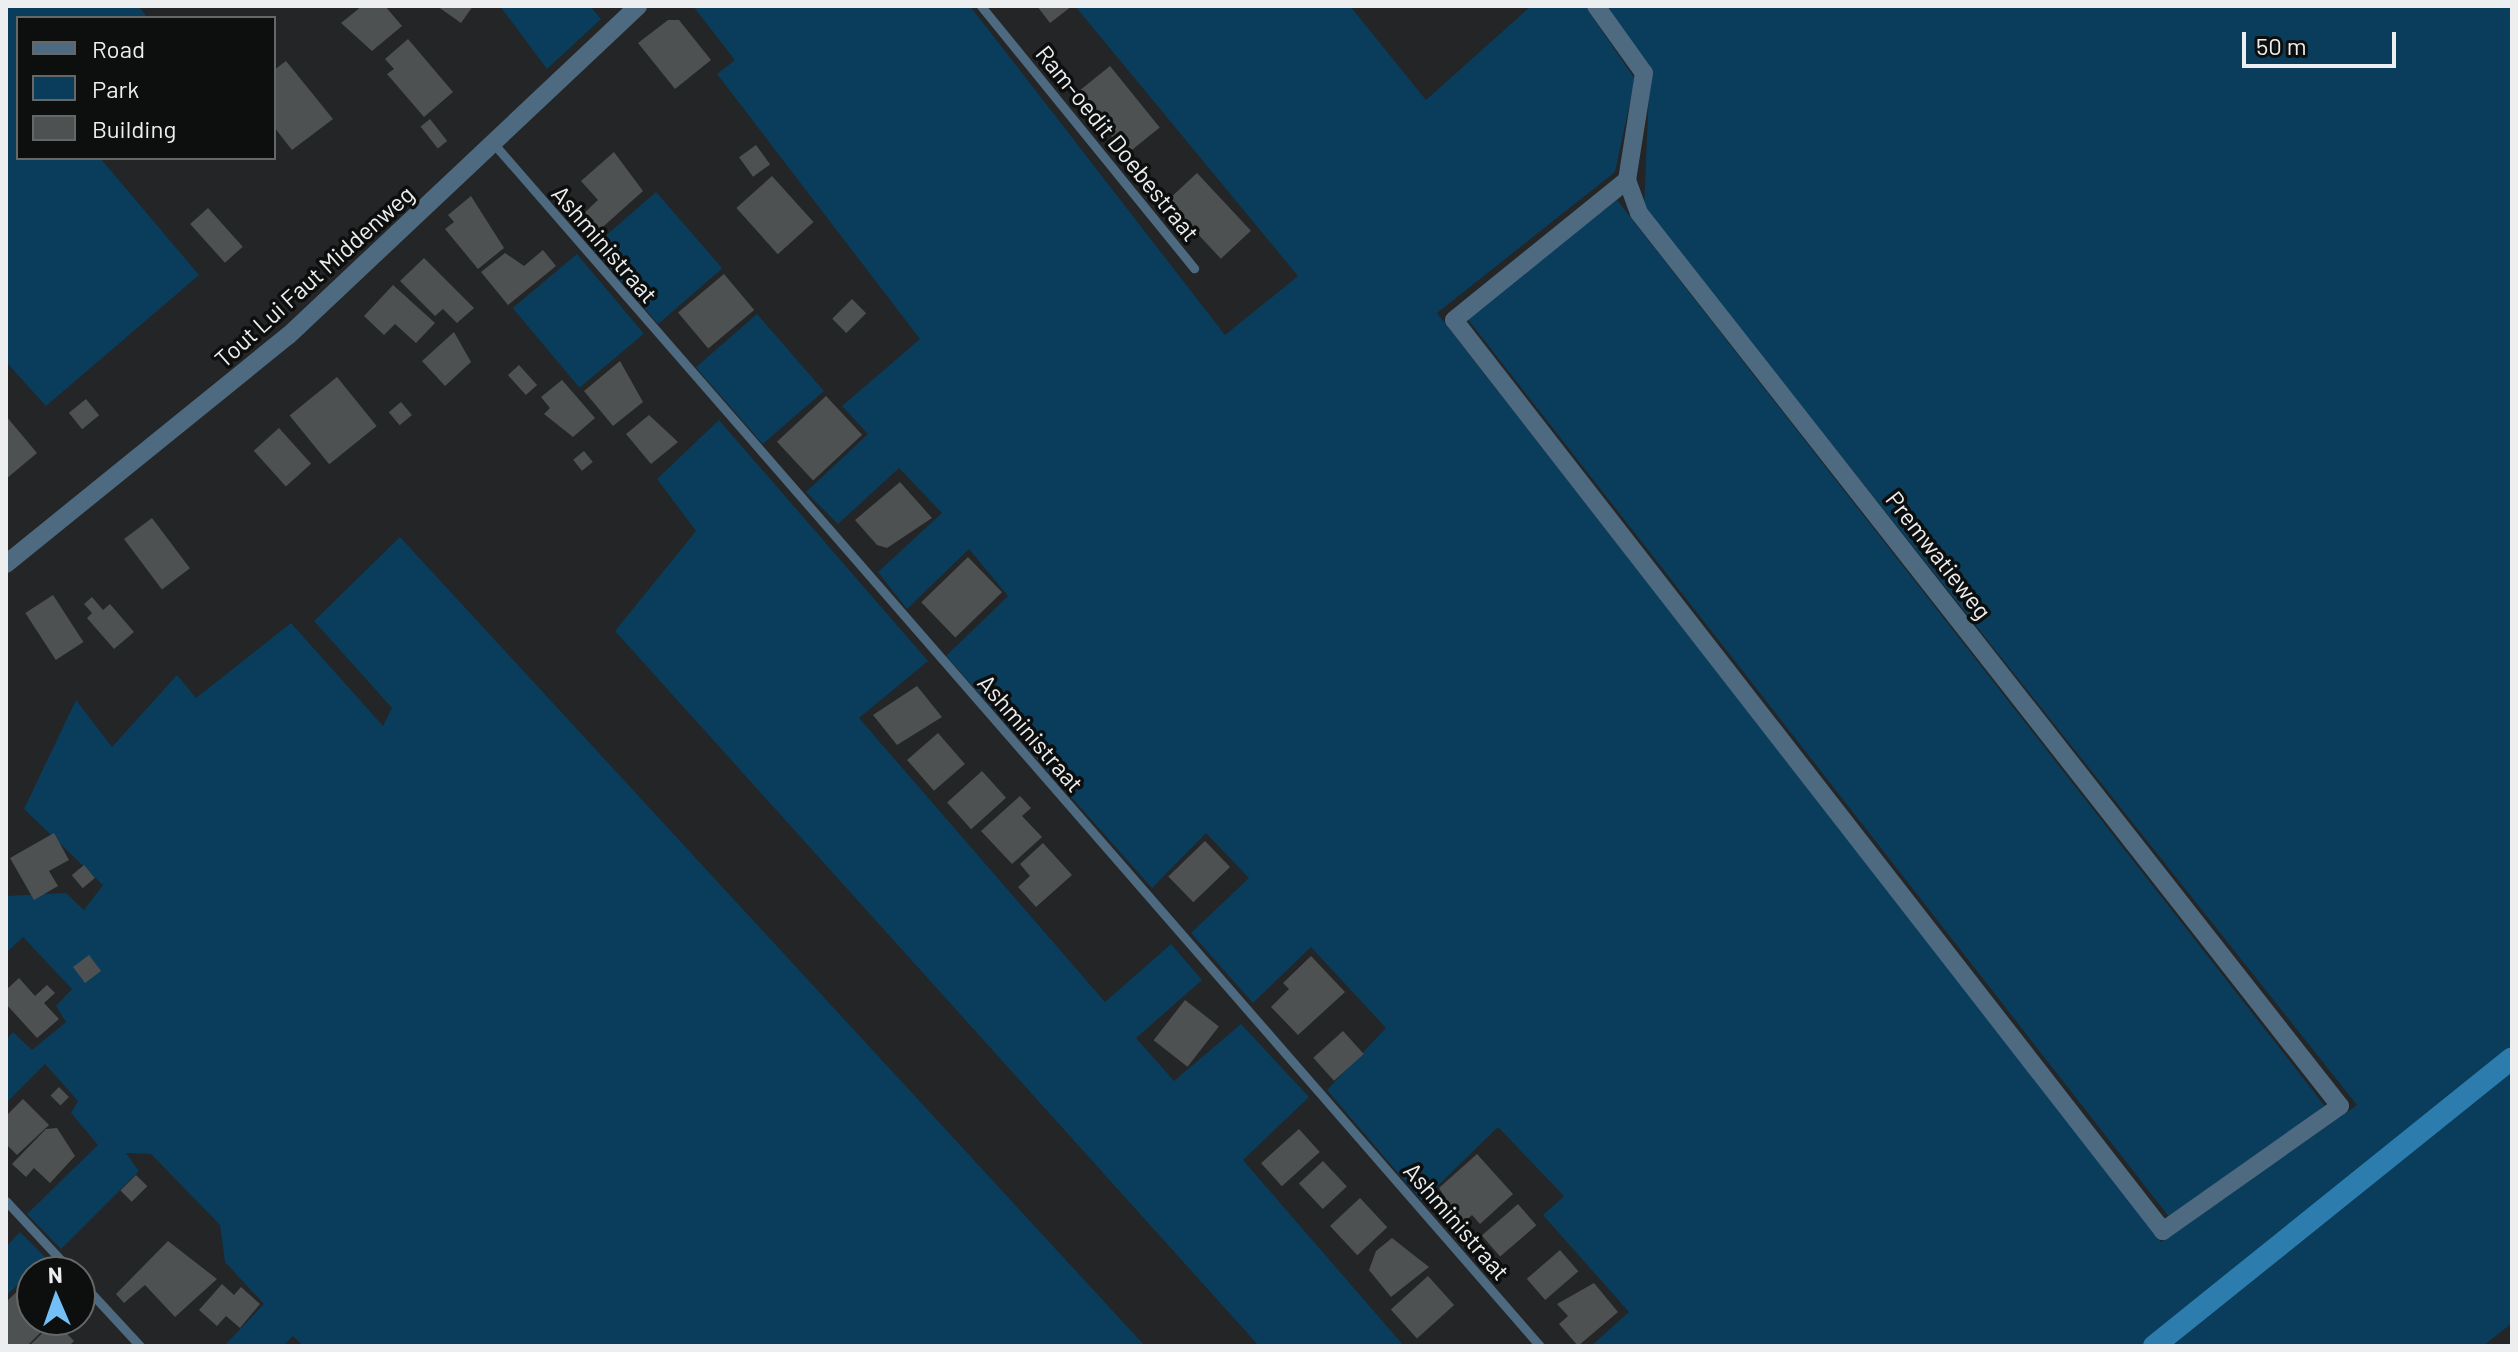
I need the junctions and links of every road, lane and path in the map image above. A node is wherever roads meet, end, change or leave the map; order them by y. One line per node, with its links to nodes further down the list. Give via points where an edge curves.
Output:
1 (638, 6): 4 (street, Tout Lui Faut Middenweg)
2 (981, 6): 6 (lane, Ram-oedit Doebestraat)
3 (1596, 6): 5 (street, via 1644,73)
4 (494, 144): 7 (street, Tout Lui Faut Middenweg, via 288,336); 12 (lane, Ashministraat)
5 (1627, 180): 5 (street, Premwatieweg, via 1639,213 2340,1106 2163,1231 1454,320)
6 (1194, 268)
7 (6, 564)
8 (6, 1201): 9 (lane)
9 (57, 1256)
10 (96, 1298): 11 (lane)
11 (140, 1346)
12 (1540, 1346)

